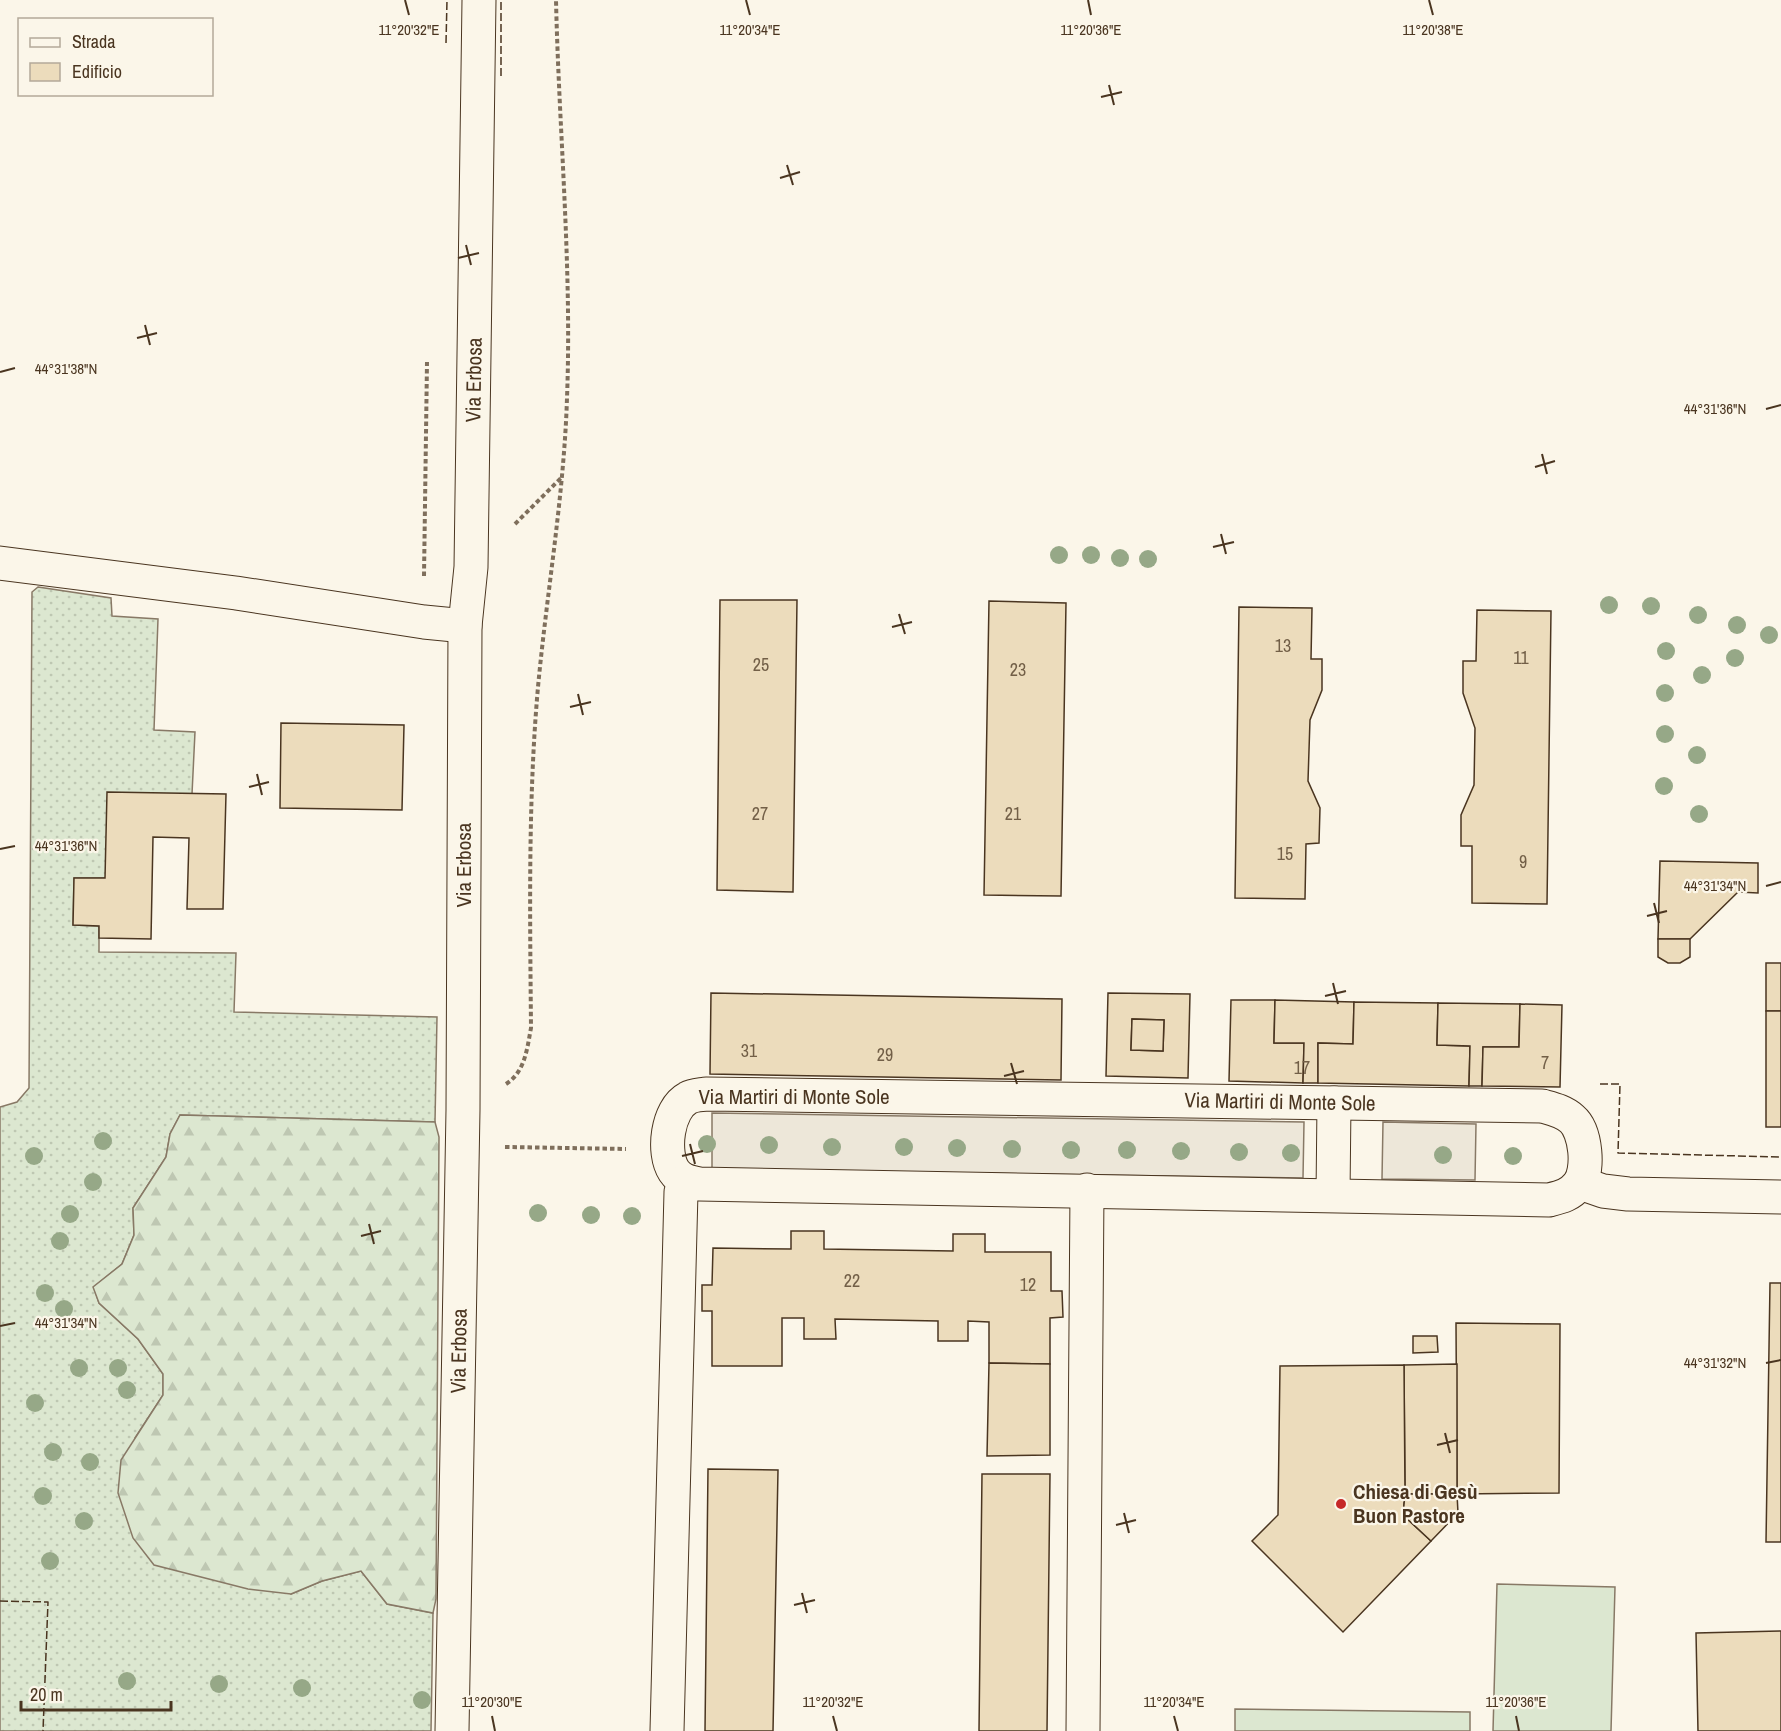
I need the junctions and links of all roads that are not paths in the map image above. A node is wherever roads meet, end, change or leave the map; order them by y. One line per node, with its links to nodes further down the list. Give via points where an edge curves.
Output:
1 (479, 0): 3 (street, Via Erbosa, via 471,567)
2 (0, 564): 3 (street)
3 (465, 626): 10 (street, Via Erbosa, via 463,1110)
4 (1334, 1103): 5 (street, Via Martiri di Monte Sole, via 706,1094 688,1097 672,1117 670,1162 675,1173); 6 (street, Via Martiri di Monte Sole, via 1542,1106 1560,1111 1574,1120 1583,1137 1585,1165); 8 (street)
5 (685, 1180): 7 (street, via 711,1184); 11 (street, via 681,1192)
6 (1580, 1183): 8 (street, via 1567,1195 1550,1200); 9 (street, via 1628,1194)
7 (1088, 1190): 8 (street); 12 (street)
8 (1333, 1195)
9 (1781, 1197)
10 (452, 1731)
11 (667, 1731)
12 (1083, 1731)

